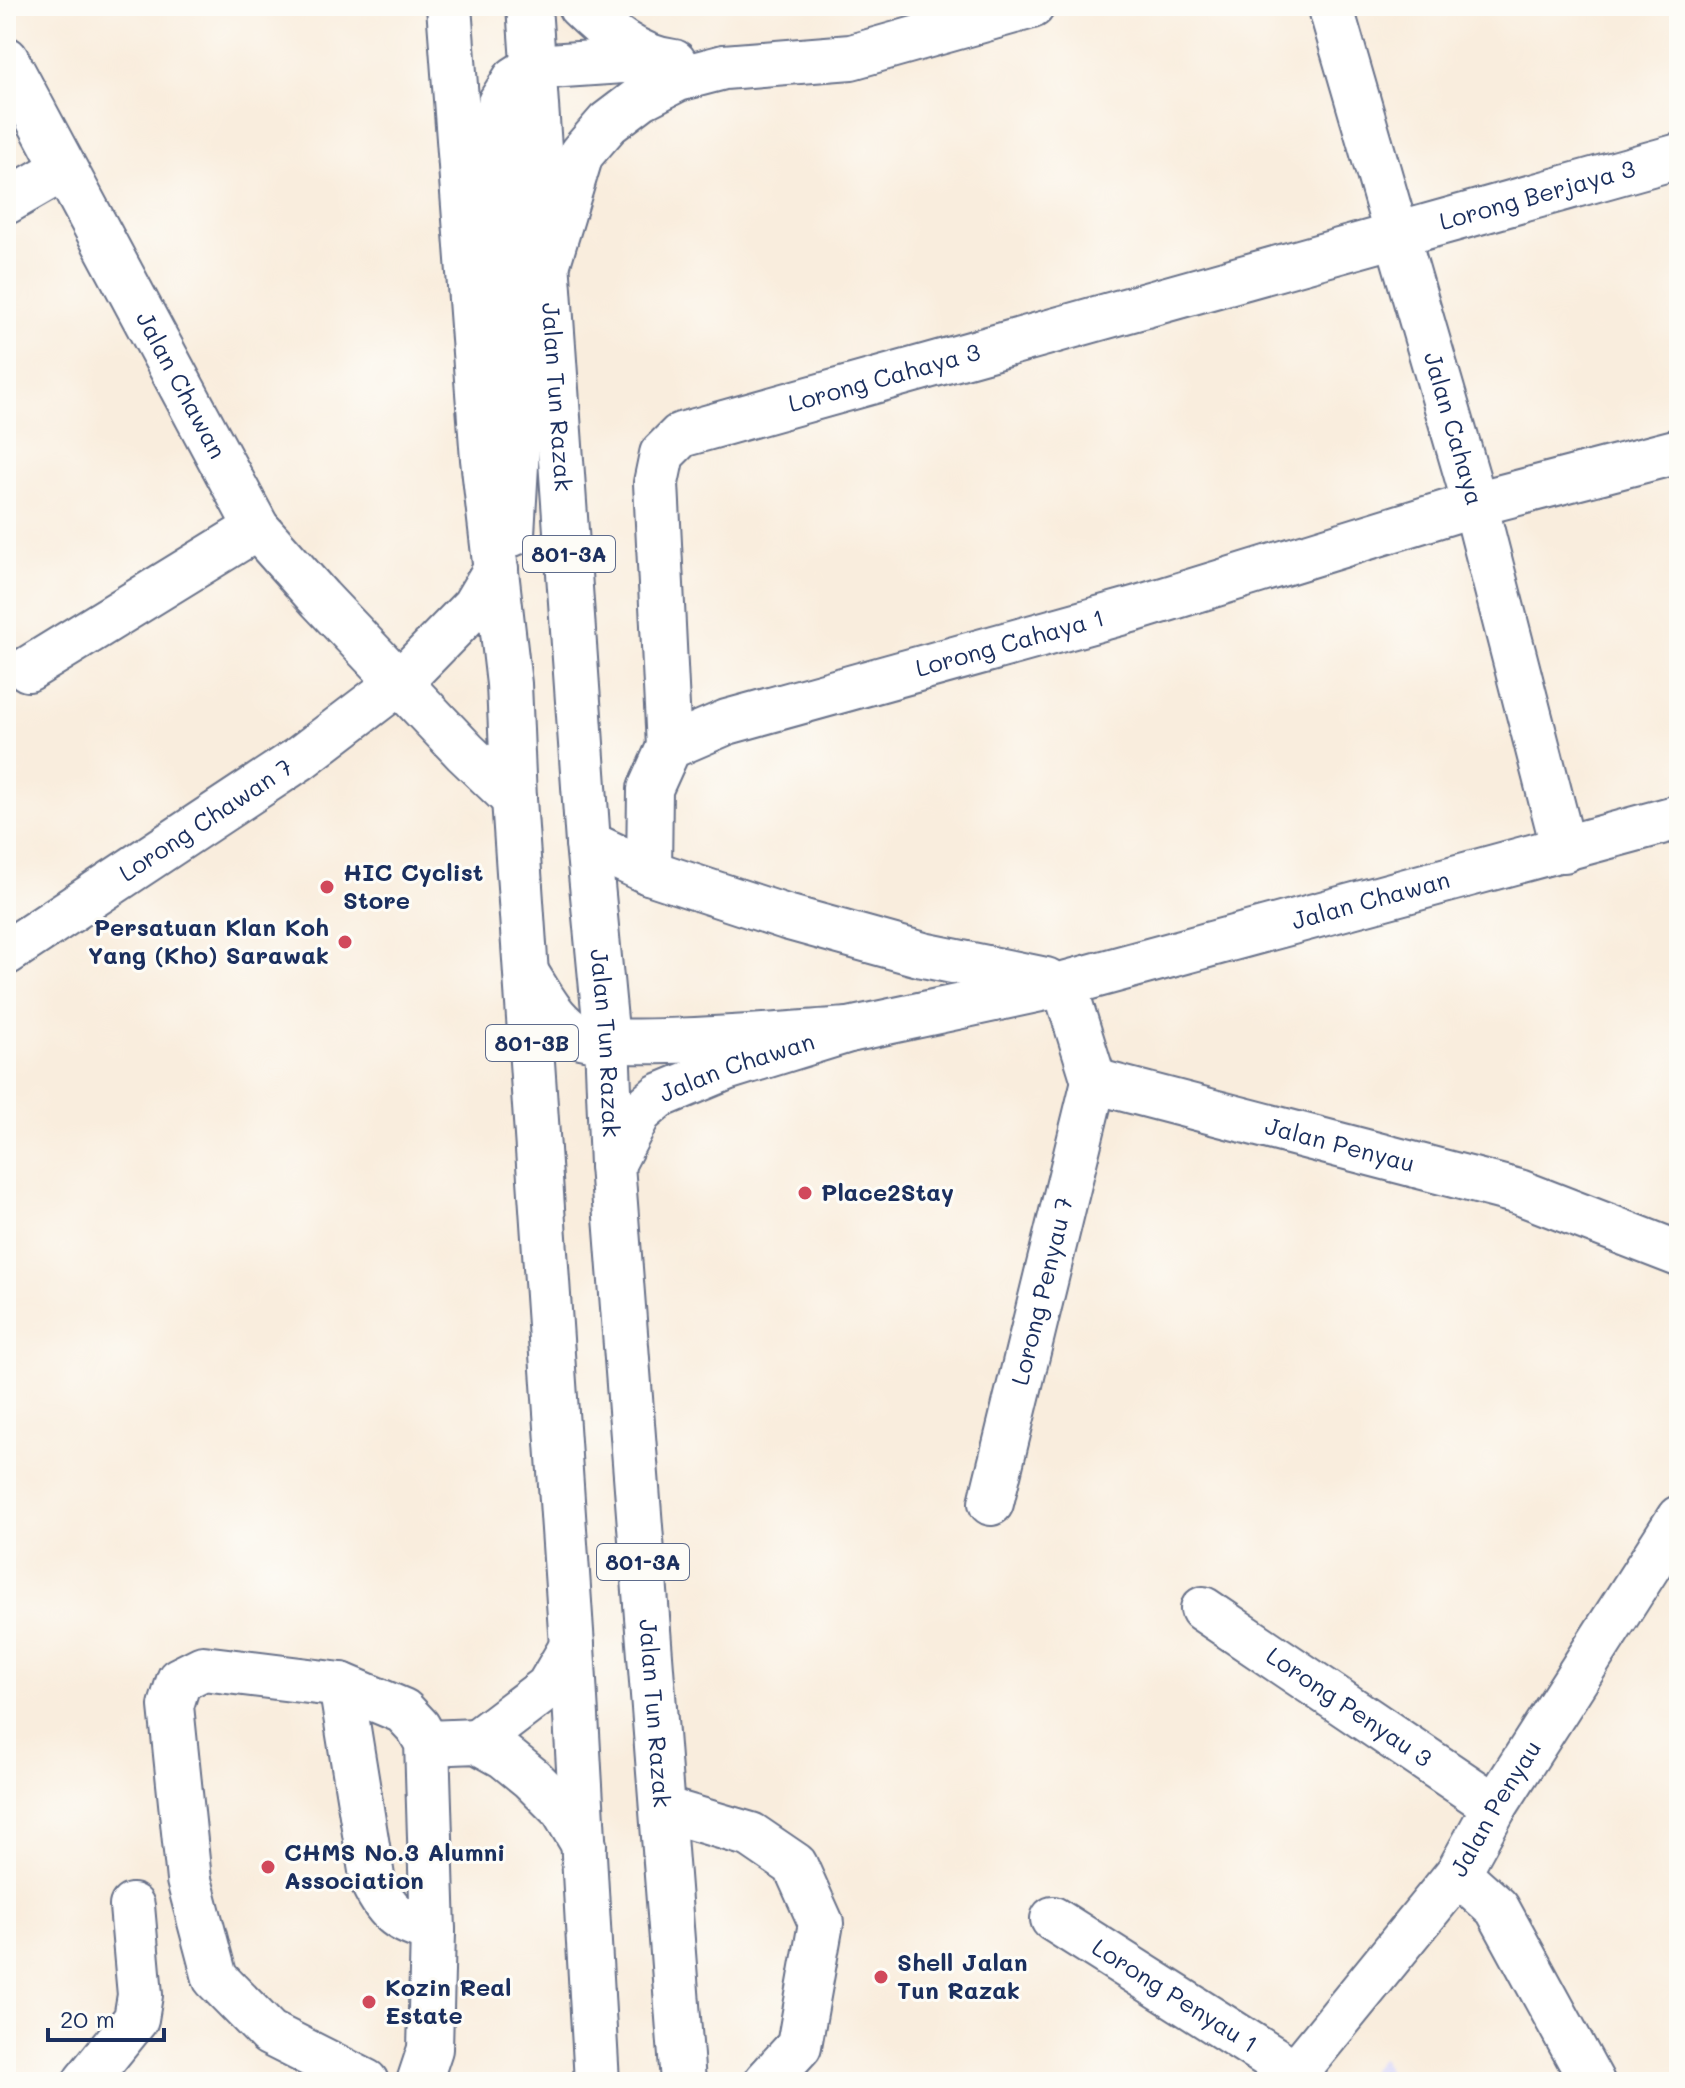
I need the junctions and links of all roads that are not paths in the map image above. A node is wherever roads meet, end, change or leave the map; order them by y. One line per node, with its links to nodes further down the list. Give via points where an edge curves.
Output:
1 (449, 6): 18 (main road, 801-3B)
2 (529, 6): 8 (main road, Jalan Tun Razak / 801-3A)
3 (580, 6): 7 (main road, via 604,30)
4 (1032, 6): 9 (main road, via 851,57)
5 (1332, 12): 13 (main road, Jalan Cahaya)
6 (6, 59): 11 (main road, Jalan Chawan)
7 (652, 59): 8 (main road); 9 (main road)
8 (534, 67): 14 (main road, Jalan Tun Razak / 801-3A); 21 (main road, via 515,79 500,103 499,127 517,448)
9 (724, 67): 14 (main road, via 678,79 608,123 581,154)
10 (1679, 156): 13 (main road, Lorong Berjaya 3)
11 (63, 169): 12 (main road); 17 (main road, Jalan Chawan)
12 (6, 202)
13 (1397, 234): 16 (main road, Jalan Cahaya); 22 (main road, Lorong Cahaya 3, via 681,435 662,454 656,483)
14 (549, 260): 25 (main road, Jalan Tun Razak / 801-3A)
15 (1679, 451): 16 (main road, Lorong Cahaya 1)
16 (1475, 504): 22 (main road, Lorong Cahaya 1, via 1138,608 727,722); 26 (main road, Jalan Cahaya)
17 (257, 528): 19 (main road); 20 (main road, Jalan Chawan)
18 (496, 569): 20 (main road, Lorong Chawan 7, via 474,606); 21 (main road, 801-3B)
19 (28, 669)
20 (400, 682): 23 (main road, Jalan Chawan); 29 (main road, Lorong Chawan 7, via 299,759)
21 (509, 684): 23 (main road, 801-3B)
22 (669, 747): 27 (main road, via 650,789)
23 (514, 799): 30 (main road, 801-3B)
24 (1679, 817): 26 (main road, Jalan Chawan)
25 (588, 843): 27 (main road); 33 (main road, Jalan Tun Razak / 801-3A)
26 (1564, 850): 31 (main road, Jalan Chawan)
27 (649, 872): 28 (main road)
28 (895, 947): 31 (main road); 32 (main road, via 912,968 907,1004)
29 (6, 953)
30 (527, 974): 33 (main road, via 553,1015 575,1034); 40 (main road, 801-3B)
31 (1064, 984): 32 (main road, Jalan Chawan); 34 (main road)
32 (869, 1026): 33 (main road); 35 (main road, Jalan Chawan, via 726,1068 659,1096 639,1113)
33 (607, 1041): 35 (main road, Jalan Tun Razak / 801-3A)
34 (1094, 1081): 36 (main road, Jalan Penyau, via 1519,1192); 37 (main road, Lorong Penyau 7)
35 (612, 1165): 45 (main road, Jalan Tun Razak / 801-3A)
36 (1679, 1254)
37 (991, 1503)
38 (1679, 1518): 44 (main road, Jalan Penyau)
39 (1203, 1609): 44 (main road, Lorong Penyau 3)
40 (572, 1646): 42 (main road, via 548,1687); 46 (main road, 801-3B)
41 (341, 1685): 43 (main road, via 403,1711); 50 (main road, via 373,1883 384,1905 406,1923); 53 (main road, via 203,1668 179,1680 171,1706 189,1880 215,1978 269,2033)
42 (477, 1741): 43 (main road); 46 (main road, via 531,1778 563,1810)
43 (427, 1743): 50 (main road)
44 (1495, 1806): 47 (main road, Jalan Penyau)
45 (663, 1809): 56 (main road, Jalan Tun Razak / 801-3A); 57 (main road, via 751,1835 795,1865 821,1923 799,2046)
46 (584, 1845): 55 (main road, 801-3B)
47 (1458, 1873): 51 (main road, Jalan Penyau); 58 (main road, via 1497,1908)
48 (132, 1906): 52 (main road, via 140,1995 136,2019)
49 (1053, 1919): 51 (main road, Lorong Penyau 1)
50 (433, 1931): 54 (main road, via 430,2049)
51 (1292, 2078)
52 (85, 2082)
53 (366, 2082)
54 (419, 2082)
55 (597, 2082)
56 (683, 2082)
57 (766, 2082)
58 (1592, 2082)

